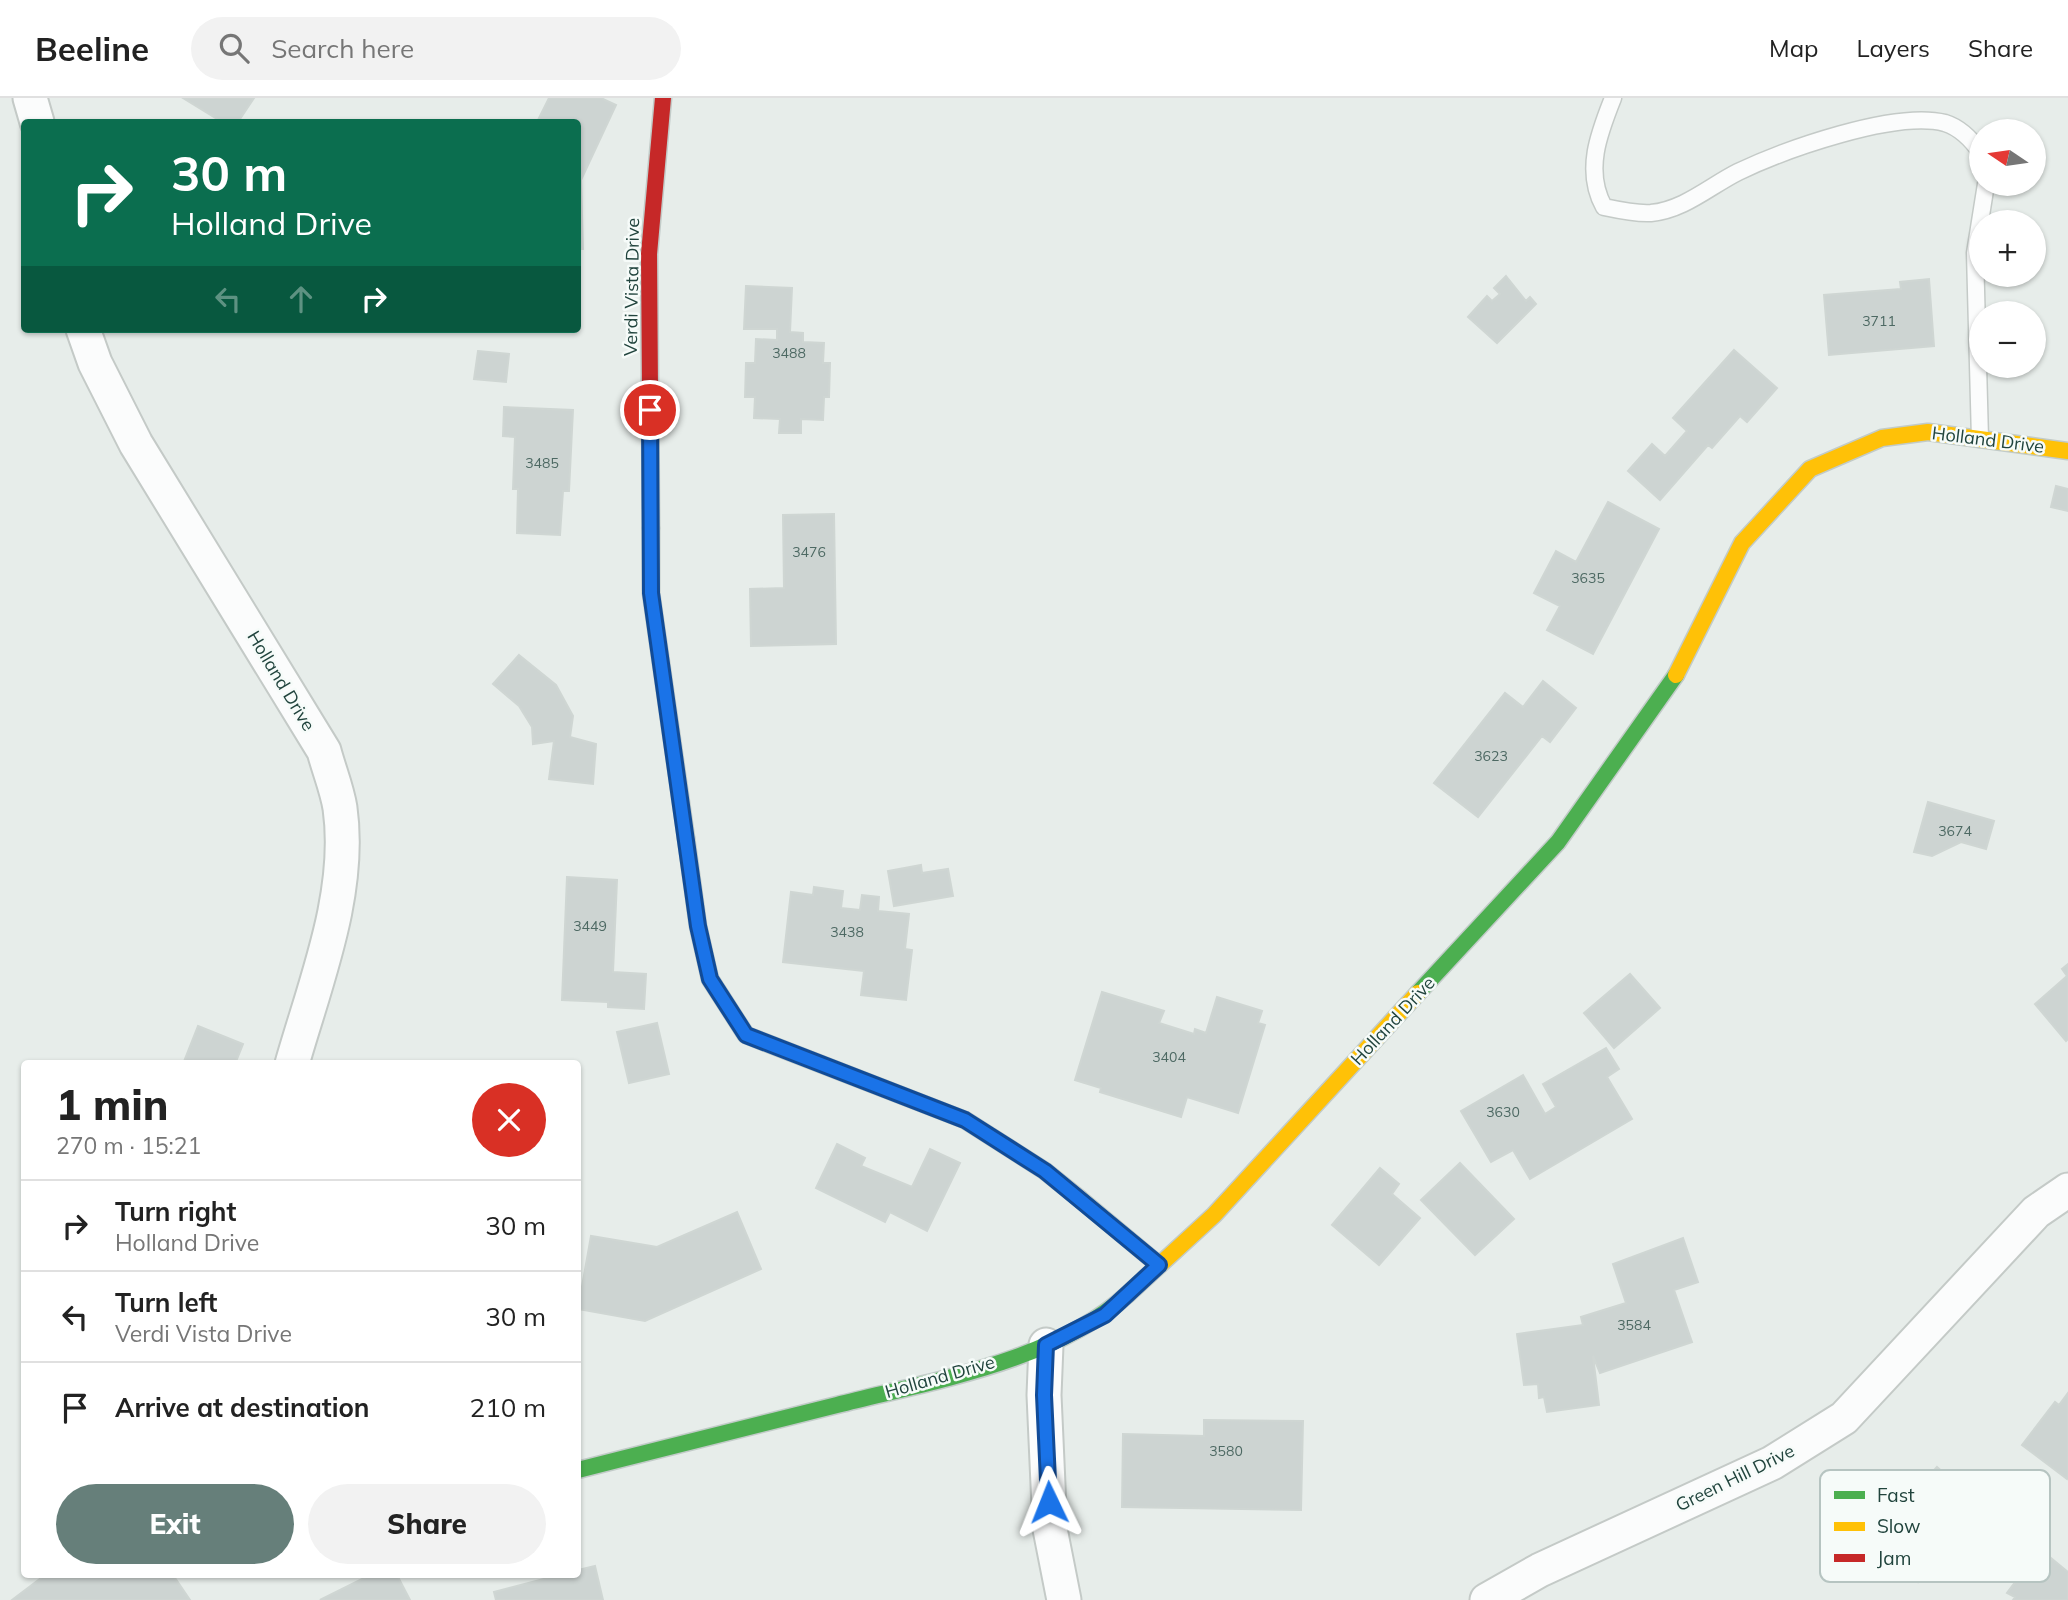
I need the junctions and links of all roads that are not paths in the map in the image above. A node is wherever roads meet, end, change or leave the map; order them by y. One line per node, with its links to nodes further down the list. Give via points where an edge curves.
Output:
1 (30, 98): 4 (street)
2 (663, 98): 12 (street, Verdi Vista Drive, via 649,254 651,593 698,926 710,979 746,1035 965,1120 1045,1171)
3 (1613, 98): 5 (lane, via 1600,131 1593,172 1595,192 1604,206 1622,210 1652,213 1684,204 1739,172 1818,140 1904,122 1944,123)
4 (36, 119)
5 (1969, 136)
6 (1984, 196): 8 (lane, via 1975,253)
7 (84, 333): 10 (street, Holland Drive, via 136,444 324,751 337,796 342,854 331,929)
8 (1980, 439): 9 (street, Holland Drive); 12 (street, Holland Drive, via 1928,432 1882,438 1810,469 1742,543 1673,680 1558,842 1214,1215)
9 (2068, 451)
10 (293, 1060)
11 (2068, 1190): 16 (street, Green Hill Drive, via 2036,1212 1844,1418 1772,1463 1539,1570)
12 (1159, 1265): 13 (street, Holland Drive, via 1105,1315)
13 (1046, 1345): 14 (street, Holland Drive, via 958,1374); 15 (street, via 1050,1529)
14 (581, 1469)
15 (1064, 1600)
16 (1487, 1600)

